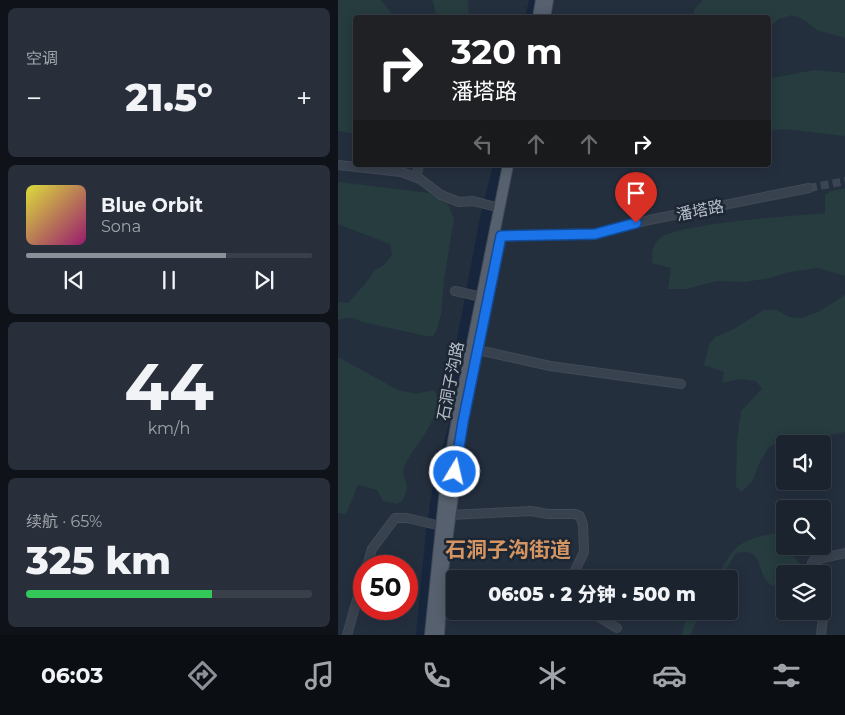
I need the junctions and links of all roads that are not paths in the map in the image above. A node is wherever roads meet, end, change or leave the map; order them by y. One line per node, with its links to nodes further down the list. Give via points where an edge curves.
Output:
1 (541, 0): 3 (main road)
2 (548, 0): 4 (main road)
3 (538, 15)
4 (546, 15)
5 (338, 165): 6 (street)
6 (353, 167)
7 (356, 167): 11 (street)
8 (418, 167): 11 (street)
9 (508, 167): 13 (main road, 石洞子沟路)
10 (515, 167): 14 (main road, 石洞子沟路)
11 (416, 177): 13 (street, via 441,195 459,202)
12 (809, 188): 14 (street, 潘塔路, via 595,234)
13 (498, 208): 16 (main road, 石洞子沟路)
14 (501, 236): 17 (main road, 石洞子沟路)
15 (455, 290): 16 (street)
16 (480, 297): 20 (main road, 石洞子沟路)
17 (478, 350): 18 (street, via 550,366); 19 (main road, 石洞子沟路, via 463,422)
18 (681, 384)
19 (450, 516): 24 (street, via 531,511 580,516 584,552); 31 (main road, 石洞子沟路)
20 (440, 526): 22 (street, via 395,518); 30 (main road, 石洞子沟路)
21 (846, 553): 23 (street, via 814,560)
22 (371, 555)
23 (812, 565)
24 (575, 570)
25 (353, 614): 29 (street)
26 (604, 620): 28 (street)
27 (822, 620): 32 (street)
28 (617, 628)
29 (347, 635)
30 (430, 635)
31 (438, 635)
32 (820, 635)

